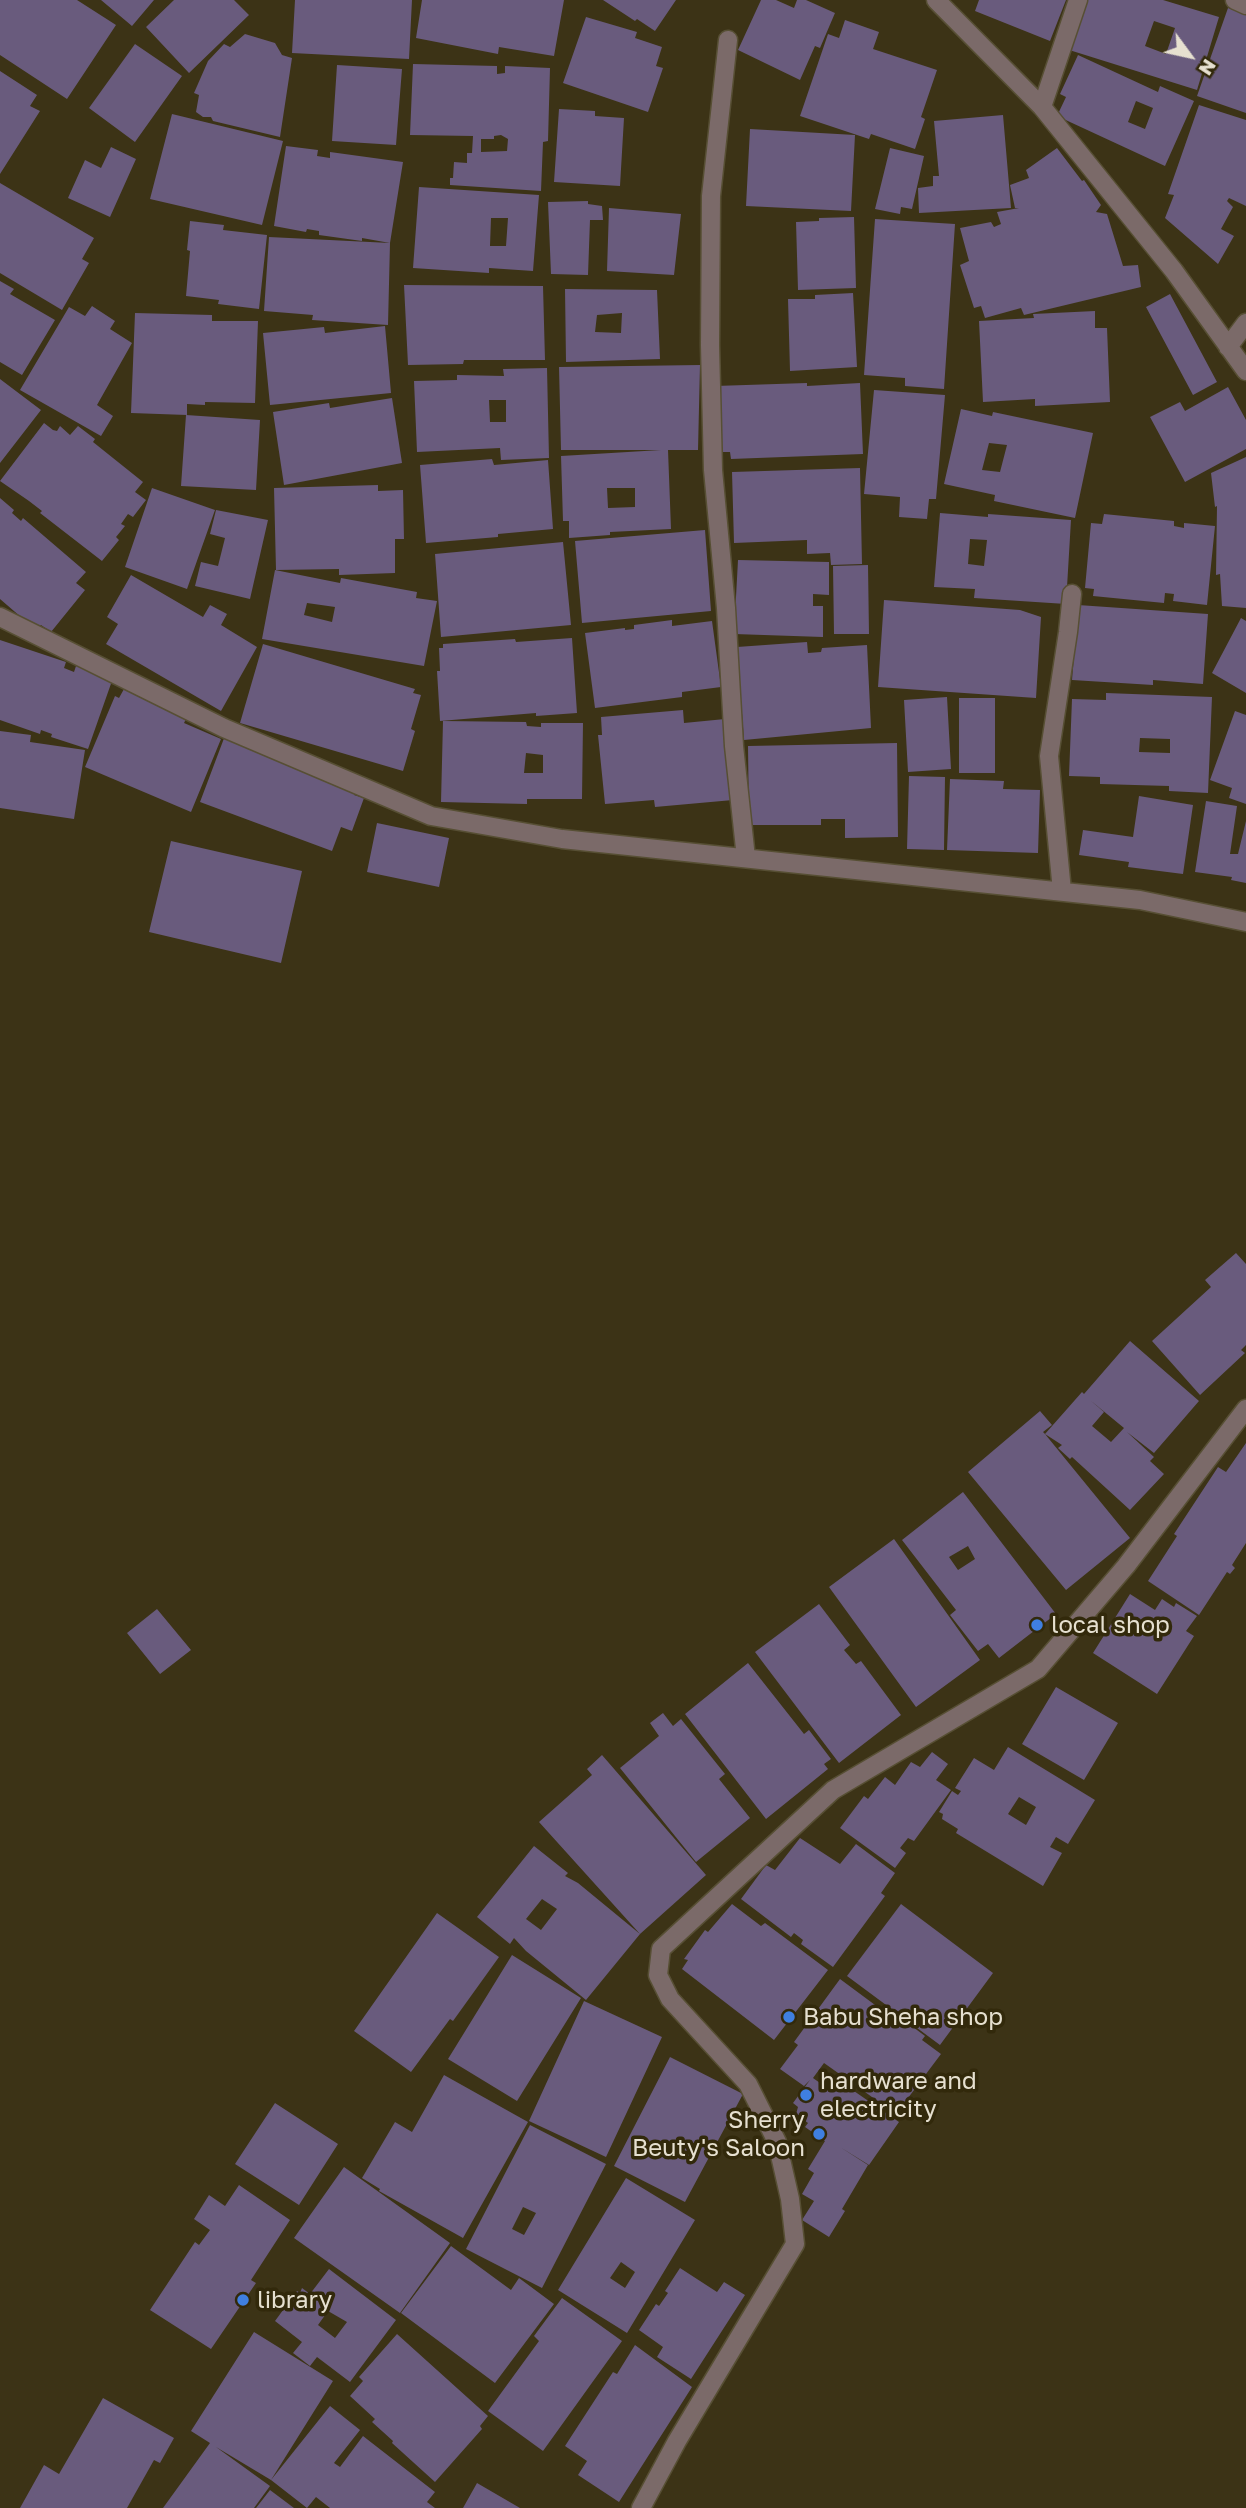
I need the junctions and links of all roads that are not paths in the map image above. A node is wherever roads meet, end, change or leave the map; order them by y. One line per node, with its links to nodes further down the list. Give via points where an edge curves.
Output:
1 (1078, 0): 6 (street)
2 (1235, 0): 4 (street)
3 (946, 4): 6 (street)
4 (1246, 5)
5 (727, 40): 12 (street, via 711,195 710,387 712,470)
6 (1042, 107): 8 (street, via 1174,271)
7 (1246, 323): 8 (street)
8 (1228, 347): 9 (street)
9 (1246, 371)
10 (1072, 594): 13 (street, via 1049,756)
11 (0, 617): 12 (street, via 224,728 430,816 562,839)
12 (746, 858): 13 (street)
13 (1062, 891): 14 (street, via 1140,900)
14 (1246, 922)
15 (1246, 1409): 16 (street, via 1126,1566 1038,1669 833,1790 662,1949 658,1975 670,1999 748,2084 777,2143 790,2199 794,2245)
16 (640, 2508)

